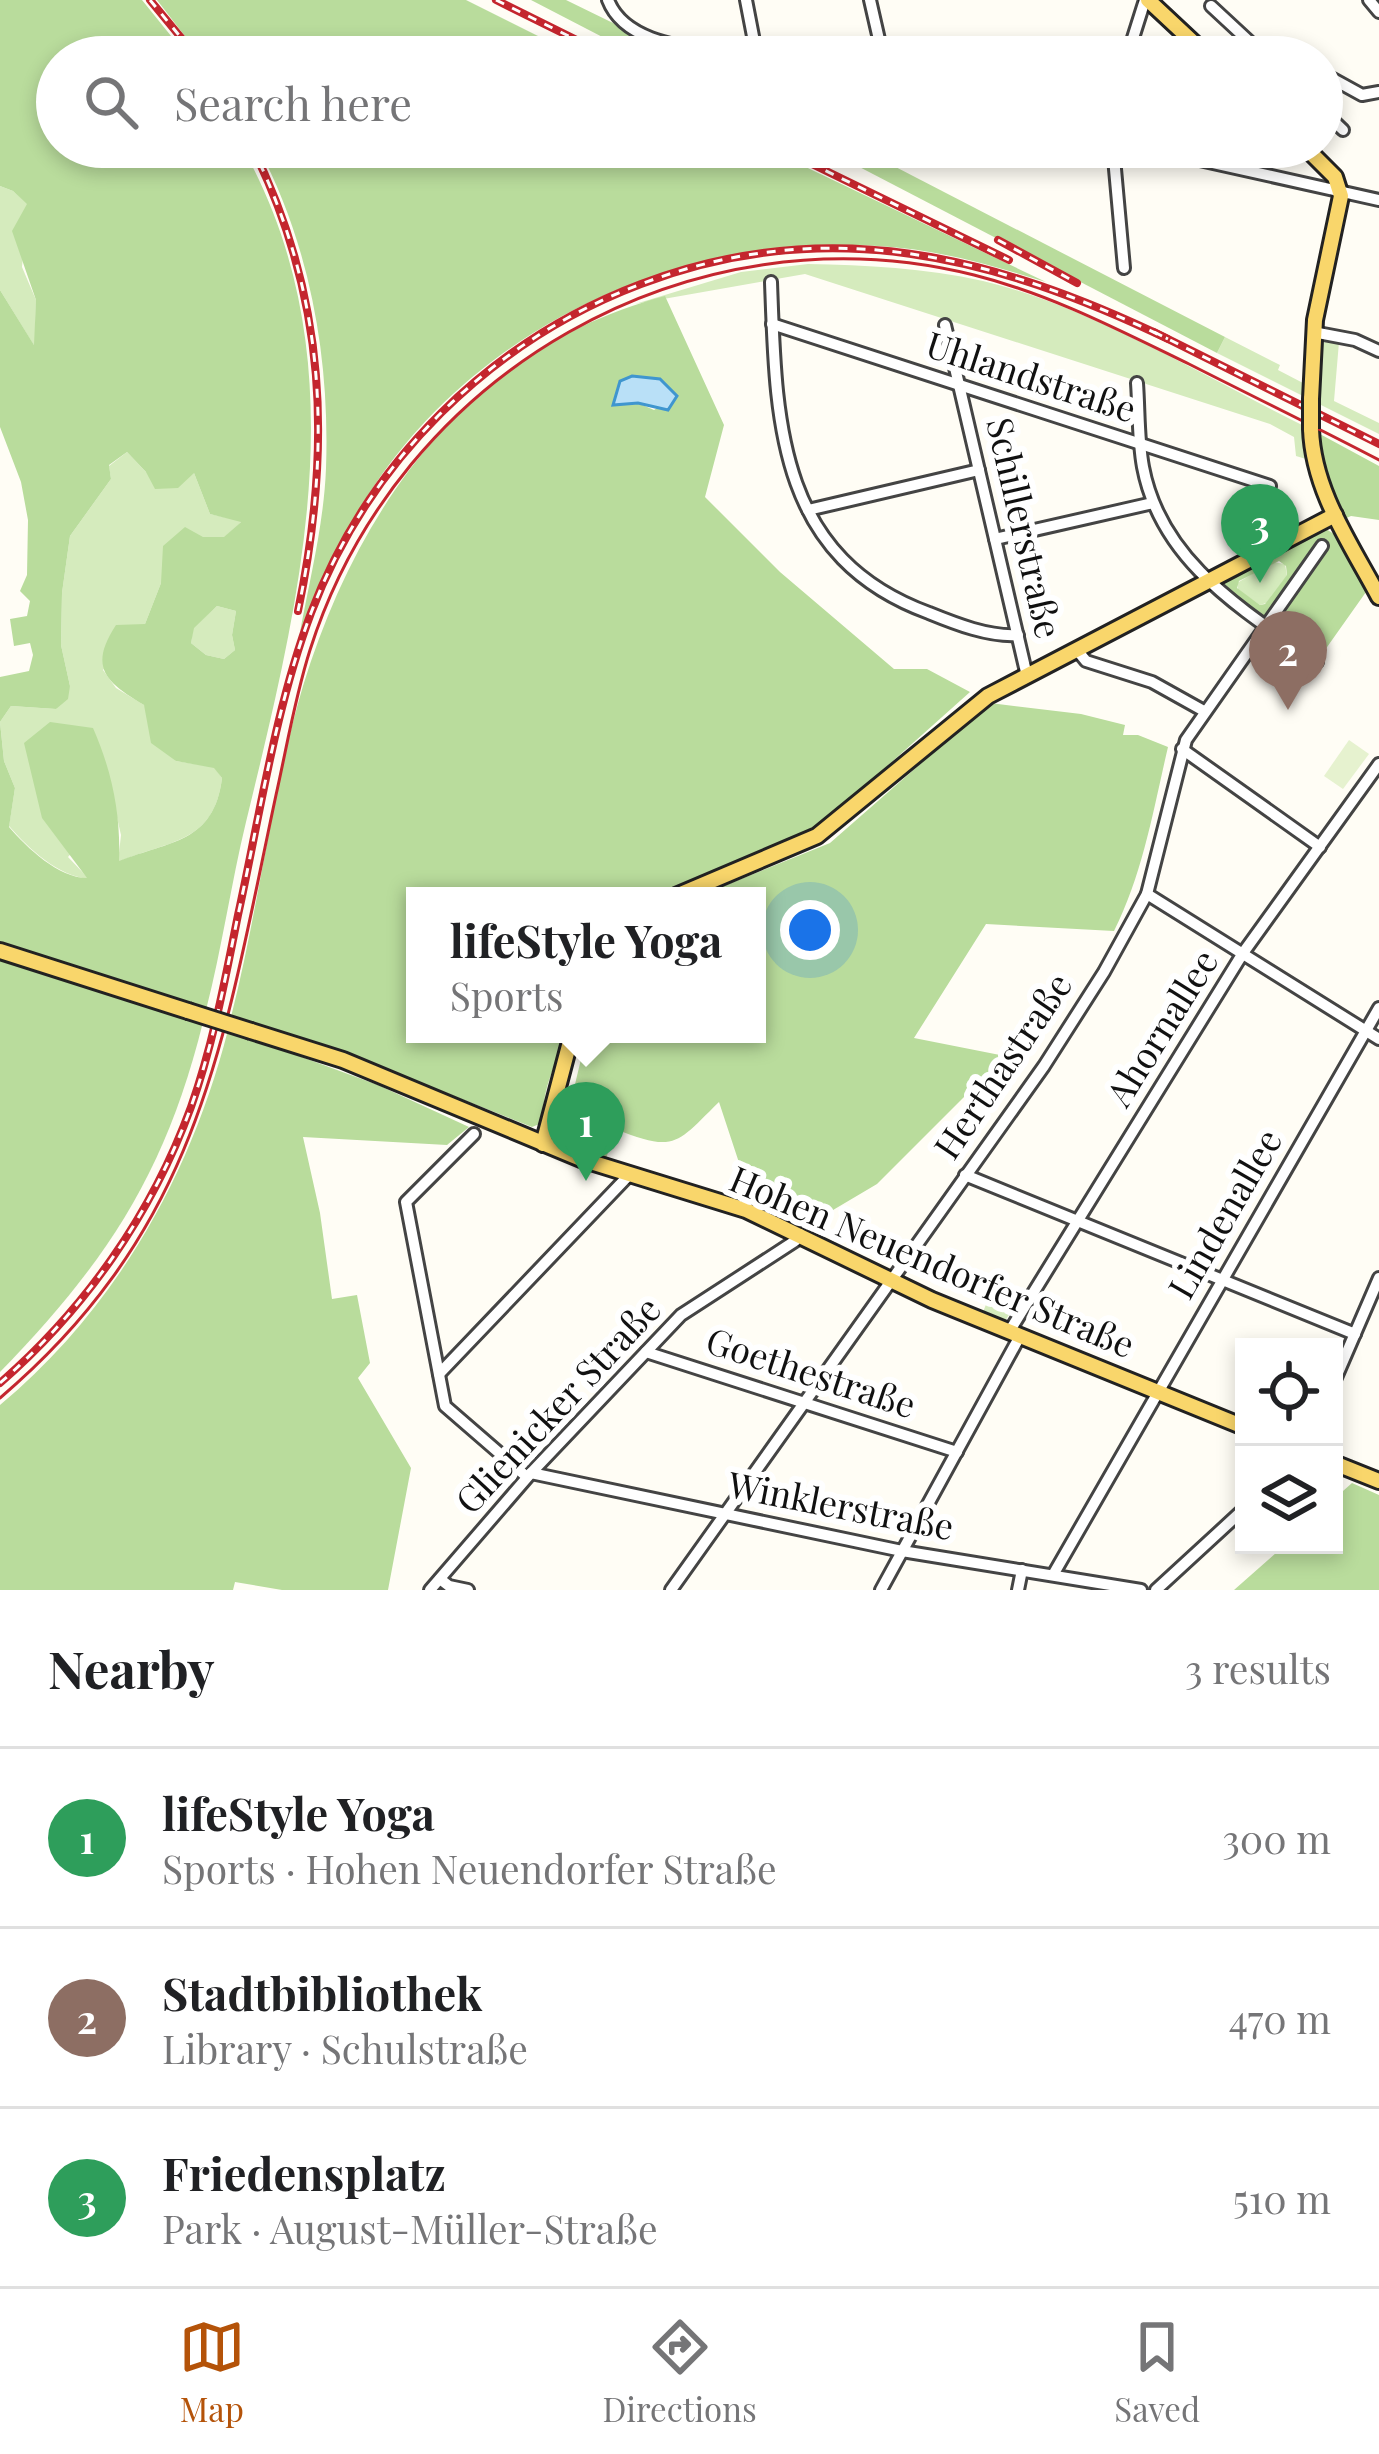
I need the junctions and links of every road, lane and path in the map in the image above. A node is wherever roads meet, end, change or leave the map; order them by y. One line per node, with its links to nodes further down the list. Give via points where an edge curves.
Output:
1 (608, 0): 8 (street, via 618,18)
2 (746, 0): 9 (street)
3 (870, 0): 10 (street)
4 (1146, 0): 11 (street); 12 (main road)
5 (1369, 0): 7 (street)
6 (1211, 6): 13 (street)
7 (1379, 12)
8 (654, 36)
9 (753, 36)
10 (879, 36)
11 (1134, 36)
12 (1186, 36)
13 (1243, 36)
14 (1343, 85): 15 (street)
15 (1379, 92)
16 (1115, 168): 21 (street)
17 (1236, 168): 19 (street)
18 (1326, 168): 19 (main road)
19 (1341, 191): 20 (street); 25 (main road)
20 (1379, 200)
21 (1124, 268)
22 (771, 282): 23 (street)
23 (772, 324): 28 (street, Uhlandstraße); 33 (street, via 780,432)
24 (945, 325): 28 (street, Schillerstraße)
25 (1313, 332): 26 (street); 34 (main road, bridge, via 1315,463)
26 (1379, 351)
27 (1137, 383): 29 (street)
28 (959, 385): 29 (street, Uhlandstraße); 30 (street, Schillerstraße)
29 (1141, 444): 31 (street, Uhlandstraße); 32 (street)
30 (979, 470): 33 (street); 35 (street, Schillerstraße)
31 (1270, 486)
32 (1154, 503): 35 (street); 37 (street)
33 (808, 511): 40 (street, via 842,555 890,595 947,620)
34 (1335, 515): 37 (main road); 38 (main road)
35 (995, 539): 40 (street, Schillerstraße)
36 (1322, 546): 39 (street, Herthastraße)
37 (1207, 582): 39 (street); 41 (main road)
38 (1379, 597)
39 (1264, 624): 42 (street); 44 (street, Herthastraße)
40 (1018, 635): 43 (street, Schillerstraße)
41 (1077, 650): 43 (main road); 44 (street, via 1086,661 1152,682)
42 (1316, 662)
43 (1027, 676): 48 (main road, via 974,706 827,830)
44 (1204, 711): 45 (street, Herthastraße)
45 (1182, 749): 47 (street); 49 (street, Herthastraße)
46 (1379, 764): 47 (street, Ahornallee)
47 (1320, 847): 51 (street, Ahornallee)
48 (697, 887)
49 (1147, 894): 51 (street); 59 (street, Herthastraße, via 1044,1066)
50 (0, 951): 57 (main road, Hohen Neuendorfer Straße, bridge, via 343,1060)
51 (1244, 953): 53 (street); 60 (street, Ahornallee)
52 (1379, 1008): 53 (street, Lindenallee)
53 (1364, 1030): 54 (street); 63 (street, Lindenallee)
54 (1379, 1039)
55 (570, 1043): 57 (main road)
56 (474, 1135): 69 (street, via 406,1202)
57 (543, 1144): 58 (main road, Hohen Neuendorfer Straße)
58 (630, 1174): 61 (main road, Hohen Neuendorfer Straße); 69 (street)
59 (965, 1174): 60 (street); 64 (street, Herthastraße)
60 (1078, 1220): 63 (street); 65 (street, Ahornallee)
61 (800, 1234): 64 (main road, Hohen Neuendorfer Straße); 67 (street, Glienicker Straße, via 686,1312)
62 (1379, 1278): 66 (street)
63 (1222, 1280): 66 (street); 70 (street, Lindenallee)
64 (890, 1281): 65 (main road, Hohen Neuendorfer Straße); 71 (street, Herthastraße)
65 (1015, 1334): 70 (main road, Hohen Neuendorfer Straße); 73 (street, Ahornallee)
66 (1355, 1334): 68 (street)
67 (646, 1352): 71 (street, Goethestraße); 75 (street, Glienicker Straße)
68 (1343, 1361)
69 (439, 1374): 75 (street, via 445,1406)
70 (1157, 1392): 72 (main road, Hohen Neuendorfer Straße); 81 (street, Lindenallee)
71 (804, 1402): 73 (street, Goethestraße); 77 (street, Herthastraße)
72 (1235, 1423)
73 (957, 1452): 79 (street, Ahornallee)
74 (1343, 1467): 76 (main road)
75 (529, 1475): 77 (street, Winklerstraße); 82 (street, Glienicker Straße)
76 (1379, 1481)
77 (725, 1514): 79 (street, Winklerstraße); 85 (street, Herthastraße)
78 (1235, 1517): 89 (street)
79 (902, 1551): 80 (street, Winklerstraße); 86 (street, Ahornallee)
80 (1022, 1570): 81 (street, Winklerstraße); 87 (street)
81 (1053, 1576): 88 (street, Winklerstraße)
82 (440, 1579): 83 (street, Glienicker Straße); 84 (street)
83 (430, 1590)
84 (468, 1590)
85 (671, 1590)
86 (881, 1590)
87 (1018, 1590)
88 (1141, 1590)
89 (1156, 1590)

